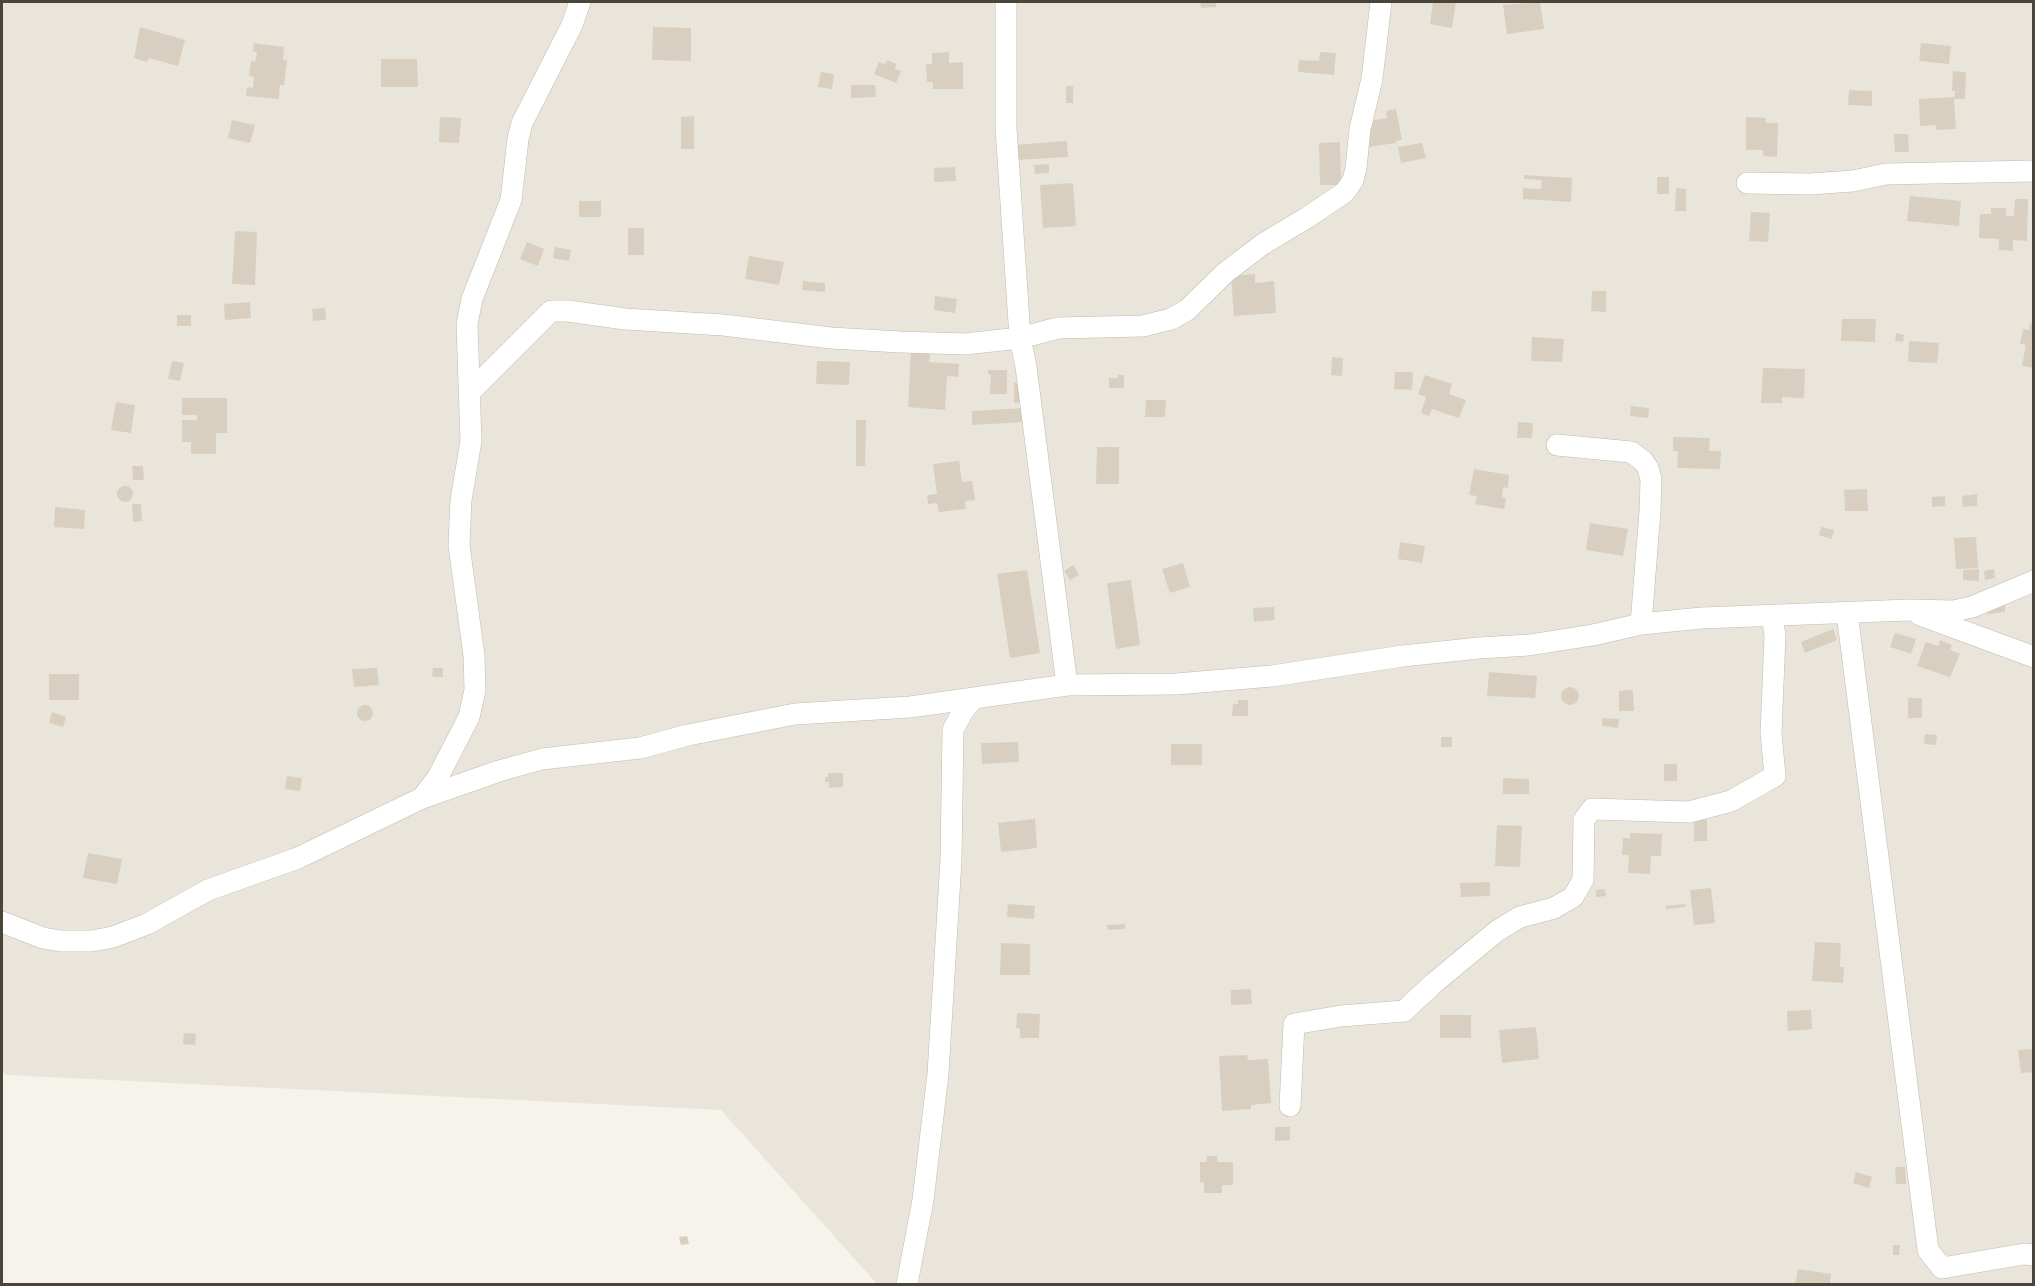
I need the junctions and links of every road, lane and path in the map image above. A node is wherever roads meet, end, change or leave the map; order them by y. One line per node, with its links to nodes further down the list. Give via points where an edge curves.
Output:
1 (580, 2): 7 (street, via 522,123 511,200 472,298 467,324)
2 (1006, 2): 6 (street, via 1006,128)
3 (1381, 2): 6 (street, via 1356,168 1344,192 1263,244 1226,272 1187,310 1171,319 1143,326 1058,328)
4 (2034, 171): 5 (street, via 1886,174 1810,184)
5 (1747, 183)
6 (1020, 338): 7 (street, via 965,344 831,338 551,311); 15 (street)
7 (469, 393): 17 (street, via 471,441 461,500 459,545 475,690 469,717 438,777)
8 (1557, 446): 13 (street, via 1631,452 1648,468 1650,511)
9 (2034, 581): 10 (street, via 1972,607)
10 (1909, 610): 11 (street); 14 (street)
11 (1847, 613): 12 (street); 20 (street, via 1928,1250 1942,1268)
12 (1772, 616): 13 (street); 19 (street, via 1775,636 1771,733 1775,776 1731,801 1689,812 1592,809 1584,820 1583,880 1573,897 1554,908 1520,917 1497,931 1404,1011 1294,1024)
13 (1641, 624): 15 (street, via 1529,645 1425,654 1272,676 1176,684)
14 (2034, 657)
15 (1067, 685): 16 (street)
16 (974, 698): 17 (street, via 910,707 795,714 640,748 542,759); 21 (street, via 954,730 951,860 938,1074 923,1200)
17 (422, 798): 18 (street, via 298,858 208,890 147,924 113,937 61,941)
18 (2, 922)
19 (1290, 1106)
20 (2034, 1255)
21 (907, 1284)

